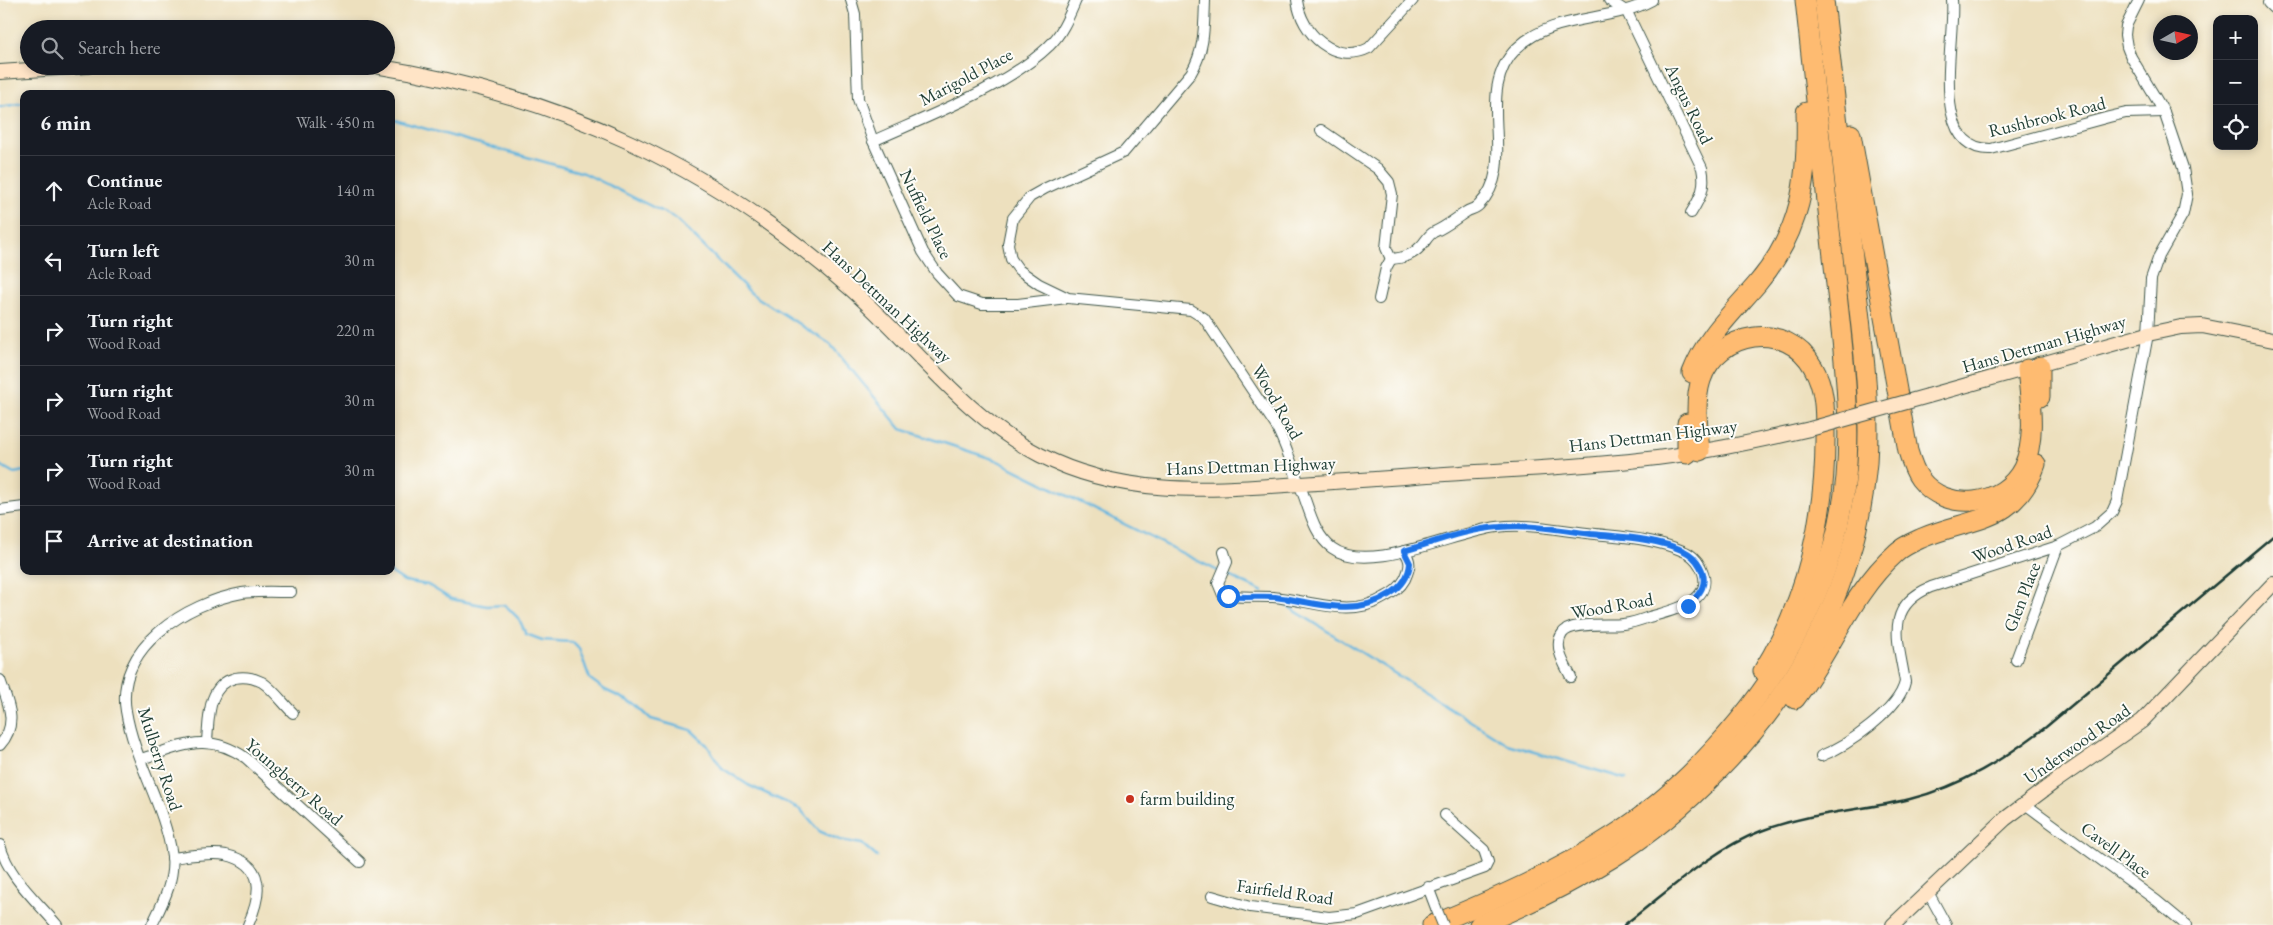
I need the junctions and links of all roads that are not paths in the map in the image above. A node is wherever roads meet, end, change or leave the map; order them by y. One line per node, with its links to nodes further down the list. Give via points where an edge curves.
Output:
1 (851, 0): 19 (street, Nuffield Place, via 855,14 856,91)
2 (1076, 0): 19 (street, Marigold Place, via 1056,39 1011,74 982,91)
3 (1205, 0): 22 (street, Wood Road, via 1198,61 1140,134 1115,157 1030,197 1013,218 1008,244 1011,259 1019,270 1039,284)
4 (1297, 0): 5 (street, via 1301,15 1312,33 1334,51 1350,54 1369,48)
5 (1413, 0)
6 (1610, 0): 13 (street)
7 (1652, 0): 13 (street)
8 (1796, 0): 27 (highway, via 1806,121 1806,162 1801,201 1778,256 1726,318 1698,358 1690,379 1689,393)
9 (1805, 0): 44 (highway, via 1845,376 1848,442 1842,503 1826,570 1787,655 1750,708)
10 (1825, 0): 26 (highway, via 1908,451 1921,480 1946,498 1962,502 1976,502 2002,493 2014,482 2023,469 2030,443); 47 (highway, via 1866,385 1867,463 1855,540 1838,595 1816,641 1771,712 1708,781)
11 (1952, 0): 17 (street, Rushbrook Road, via 1949,74 1952,114 1959,134 1971,146 1991,149 2126,113)
12 (2139, 0): 17 (street, Wood Road, via 2126,26 2127,47)
13 (1627, 12): 20 (street, Angus Road, via 1702,168 1704,188); 21 (street, via 1565,22 1530,38 1518,48 1505,62 1498,79 1493,183 1478,207 1468,210 1412,254)
14 (395, 70): 28 (street, Hans Dettman Highway, via 448,79 528,101 594,125 692,174 758,216 823,265 989,423 1061,466 1122,484 1170,490)
15 (20, 71): 16 (street)
16 (0, 72)
17 (2164, 112): 24 (street, Wood Road, via 2184,168 2188,194 2183,214 2159,256 2151,279)
18 (1321, 130): 21 (street, via 1378,169 1388,182 1392,194 1386,248)
19 (873, 141): 22 (street, Nuffield Place, via 923,252 958,296 993,305)
20 (1691, 212)
21 (1391, 259): 23 (street)
22 (1068, 298): 28 (street, Wood Road, via 1142,304 1198,313 1210,325 1265,408 1284,441)
23 (1379, 299)
24 (2148, 334): 25 (street, Hans Dettman Highway, via 2202,326); 26 (street, Hans Dettman Highway); 31 (street, Wood Road, via 2117,501 2112,512 2095,527)
25 (2273, 340)
26 (2034, 367): 27 (street, Hans Dettman Highway, bridge, via 1810,429); 47 (highway, via 2040,444 2032,476 2015,501 1999,512 1930,535 1897,552 1868,582 1800,692 1753,750 1694,806)
27 (1694, 453): 28 (street, Hans Dettman Highway, via 1616,462); 44 (highway, via 1701,380 1710,362 1722,350 1738,339 1761,336 1788,342 1806,356 1819,381 1825,411 1825,475 1810,559 1788,625 1768,663)
28 (1300, 484): 32 (street, Wood Road, via 1317,531 1333,549 1367,558)
29 (20, 508): 30 (street)
30 (0, 510)
31 (2058, 546): 36 (street, Glen Place); 42 (street, Wood Road, via 1930,587 1912,597 1904,605 1898,623 1905,682 1903,692 1891,708 1852,740)
32 (1404, 551): 33 (street, via 1410,563 1403,583 1379,601 1364,606 1328,606 1272,597 1223,595 1218,583 1227,562); 37 (street, Wood Road, via 1484,529 1535,527 1658,543 1684,551 1694,558 1704,578 1703,588 1688,606 1626,624 1580,626 1565,631 1559,643 1560,653)
33 (1224, 552)
34 (2273, 584): 45 (street, Underwood Road, via 2142,721)
35 (291, 592): 43 (street, Mulberry Road, via 243,593 203,604 163,629 145,646 134,661 124,700)
36 (2016, 660)
37 (1571, 677)
38 (0, 680): 41 (street, via 12,723)
39 (293, 713): 40 (street, via 262,683 251,678 234,678 218,688 214,696)
40 (207, 742): 43 (street, Youngberry Road, via 186,744); 50 (street, Youngberry Road, via 222,745 246,758)
41 (0, 745)
42 (1821, 756)
43 (141, 759): 49 (street, Mulberry Road)
44 (1696, 769): 54 (highway, via 1649,810 1575,860 1534,882)
45 (2025, 804): 52 (street, Underwood Road); 62 (street, Cavell Place)
46 (1445, 815): 51 (street, Fairfield Road, via 1484,850 1488,862 1478,872)
47 (1644, 836): 59 (highway, via 1550,893)
48 (0, 845): 55 (street, via 14,874)
49 (172, 858): 56 (street, Mulberry Road, via 166,895); 57 (street, via 224,855 246,864 257,880 259,890)
50 (360, 862)
51 (1428, 888): 53 (street, Fairfield Road, via 1357,914 1328,918 1250,907); 54 (street)
52 (1928, 892): 60 (street, Underwood Road); 61 (street)
53 (1212, 896)
54 (1434, 917): 58 (street, bridge)
55 (58, 925)
56 (152, 925)
57 (248, 925)
58 (1443, 925)
59 (1479, 925)
60 (1893, 925)
61 (1946, 925)
62 (2186, 925)

